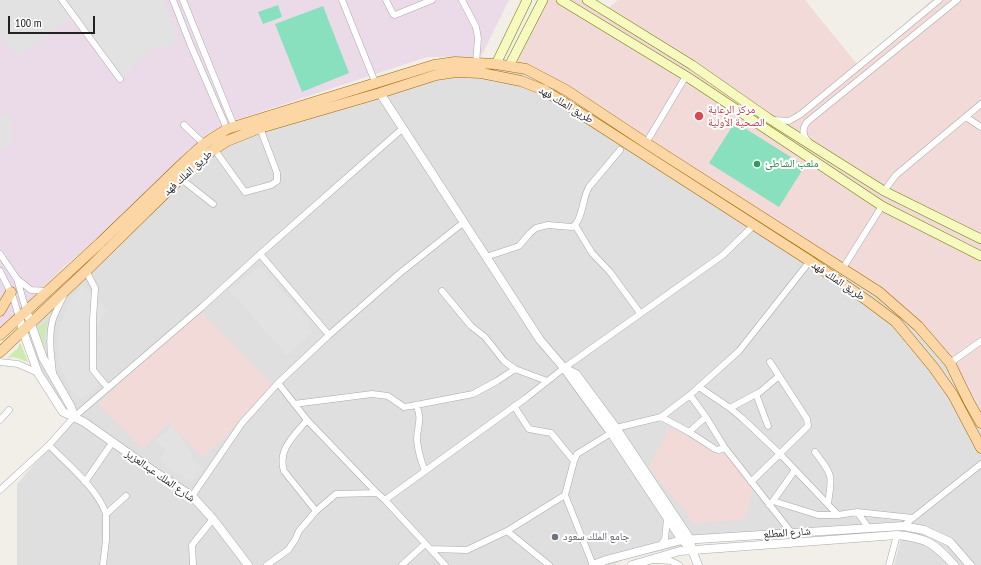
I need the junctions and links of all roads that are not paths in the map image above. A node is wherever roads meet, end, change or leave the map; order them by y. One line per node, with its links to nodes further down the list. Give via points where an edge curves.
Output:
1 (62, 0): 18 (street)
2 (173, 0): 26 (street, via 191,46)
3 (182, 0): 26 (street)
4 (342, 0): 19 (street)
5 (386, 0): 6 (street, via 393,14)
6 (432, 0)
7 (462, 0): 14 (street, via 476,28)
8 (527, 0): 15 (main road)
9 (543, 0): 16 (main road)
10 (561, 0): 17 (main road)
11 (587, 0): 23 (main road, via 692,65)
12 (939, 0): 23 (street, via 801,114 784,121)
13 (957, 0): 31 (street, via 807,122 803,130)
14 (476, 63): 15 (main road, طريق الملك فهد); 19 (main road, طريق الملك فهد, via 434,65)
15 (496, 64): 16 (main road, طريق الملك فهد)
16 (509, 66): 29 (main road, طريق الملك فهد, via 526,69 566,90)
17 (686, 76): 29 (street); 39 (main road)
18 (120, 78)
19 (375, 82): 26 (main road, طريق الملك فهد)
20 (380, 93): 27 (main road, طريق الملك فهد); 28 (street); 37 (main road, طريق الملك فهد, via 436,75 456,72 481,73 521,81 544,90)
21 (980, 106): 22 (street)
22 (966, 117): 25 (street); 36 (street, via 896,175)
23 (768, 118): 31 (main road)
24 (184, 125): 30 (street)
25 (981, 127)
26 (230, 128): 30 (main road, طريق الملك فهد)
27 (260, 128): 32 (main road, طريق الملك فهد); 32 (street, via 277,173 277,181 271,185 245,192)
28 (402, 129): 40 (street); 45 (street)
29 (646, 143): 35 (main road, طريق الملك فهد)
30 (204, 144): 54 (main road, طريق الملك فهد)
31 (812, 145): 36 (main road)
32 (214, 149): 34 (main road, طريق الملك فهد)
33 (620, 150): 41 (street, via 585,193)
34 (180, 178): 38 (street); 51 (main road, طريق الملك فهد)
35 (718, 188): 37 (main road); 49 (main road, طريق الملك فهد)
36 (884, 191): 43 (main road)
37 (713, 198): 42 (main road, طريق الملك فهد)
38 (213, 204)
39 (882, 206): 46 (main road); 49 (street)
40 (464, 222): 47 (street); 62 (street)
41 (575, 225): 47 (street, via 536,228 519,246); 58 (street, via 592,253 610,272)
42 (754, 225): 48 (main road, طريق الملك فهد); 58 (street, via 723,255)
43 (981, 239)
44 (0, 254): 52 (street, شارع الملك عبدالعزيز)
45 (260, 254): 62 (street); 78 (street)
46 (981, 256)
47 (486, 257): 70 (street, via 540,340)
48 (810, 262): 77 (street, via 739,351); 98 (main road, طريق الملك فهد, via 896,322 953,395)
49 (843, 268): 68 (main road, طريق الملك فهد, via 879,292 918,326)
50 (0, 271): 56 (street, شارع الملك عبدالعزيز)
51 (86, 272): 53 (main road, طريق الملك فهد); 78 (street, via 95,288 94,370)
52 (17, 279): 54 (street, via 31,290); 59 (street, شارع الملك عبدالعزيز)
53 (66, 290): 60 (main road, طريق الملك فهد); 74 (street, via 53,319 51,331)
54 (48, 291): 59 (main road, طريق الملك فهد)
55 (442, 291): 71 (street, via 471,326)
56 (11, 292): 57 (main road); 59 (street, شارع الملك عبدالعزيز)
57 (0, 312)
58 (640, 313): 70 (street)
59 (23, 314): 60 (street, شارع الملك عبدالعزيز); 61 (main road, طريق الملك فهد)
60 (27, 327): 64 (main road, طريق الملك فهد); 65 (street, شارع الملك عبدالعزيز); 69 (street, شارع الملك عبدالعزيز)
61 (0, 335)
62 (329, 335): 76 (street)
63 (981, 341): 68 (street)
64 (0, 352)
65 (44, 360): 69 (street); 74 (street, شارع الملك عبدالعزيز)
66 (0, 362): 72 (street, via 18,364)
67 (770, 362): 73 (street)
68 (950, 363): 91 (main road, طريق الملك فهد)
69 (35, 364): 72 (street, شارع الملك عبدالعزيز)
70 (564, 368): 75 (street); 93 (street)
71 (515, 369): 75 (street); 82 (street, via 473,394)
72 (38, 374): 86 (street, شارع الملك عبدالعزيز, via 63,412)
73 (779, 376): 79 (street); 100 (street, via 809,422)
74 (53, 377): 86 (street, شارع الملك عبدالعزيز, via 71,406)
75 (547, 381): 83 (street)
76 (278, 383): 81 (street); 111 (street, via 242,423)
77 (699, 387): 80 (street); 84 (street)
78 (108, 388): 86 (street)
79 (756, 394): 84 (street); 92 (street)
80 (690, 395): 87 (street); 88 (street)
81 (294, 404): 82 (street, via 372,394 388,396 404,407); 90 (street)
82 (416, 406): 104 (street, via 420,412 417,439)
83 (514, 406): 101 (street, via 529,429 551,433); 104 (street)
84 (730, 408): 100 (street)
85 (9, 410): 89 (street)
86 (74, 417): 95 (street, شارع الملك عبدالعزيز); 96 (street)
87 (661, 417): 93 (street); 94 (street)
88 (706, 417): 94 (street); 97 (street)
89 (0, 420)
90 (307, 420): 108 (street); 115 (street, via 286,445 282,465)
91 (981, 422)
92 (768, 426)
93 (614, 431): 101 (street, via 577,454); 119 (street); 127 (street)
94 (689, 432): 97 (street, via 715,449)
95 (112, 443): 105 (street); 111 (street, شارع الملك عبدالعزيز)
96 (49, 445): 105 (street); 107 (street)
97 (725, 448): 106 (street)
98 (981, 448)
99 (815, 452): 114 (street, via 831,476)
100 (780, 454): 103 (street); 106 (street)
101 (574, 461): 109 (street)
102 (981, 464): 120 (street)
103 (794, 470): 113 (street); 114 (street)
104 (424, 471): 112 (street)
105 (85, 482): 117 (street, via 104,507)
106 (751, 482): 113 (street)
107 (0, 490)
108 (377, 493): 112 (street); 115 (street, via 336,494)
109 (566, 495): 124 (street); 140 (street)
110 (126, 496): 117 (street)
111 (192, 496): 121 (street, شارع الملك عبدالعزيز)
112 (385, 500): 128 (street)
113 (771, 503): 118 (street, via 818,516); 125 (street)
114 (828, 503): 118 (street)
115 (316, 511): 136 (street, via 288,550)
116 (857, 512): 118 (street); 120 (street); 123 (street)
117 (106, 514): 133 (street)
118 (838, 515)
119 (667, 516): 127 (street); 129 (street, via 665,539)
120 (913, 518): 122 (street)
121 (213, 519): 134 (street, via 192,545); 135 (street, شارع الملك عبدالعزيز)
122 (903, 526): 123 (street, شارع المطلع); 146 (street, شارع المطلع, via 924,530 950,542)
123 (868, 527): 125 (street, شارع المطلع)
124 (507, 530): 130 (street, via 467,550); 139 (street)
125 (791, 532): 127 (street, شارع المطلع)
126 (897, 535): 131 (street, شارع المطلع); 144 (street); 145 (street, شارع المطلع, via 912,536 929,542)
127 (686, 540): 129 (street, شارع المطلع); 131 (street)
128 (425, 544): 130 (street); 137 (street)
129 (660, 546): 140 (street, شارع المطلع)
130 (430, 549): 138 (street)
131 (692, 550): 132 (street, شارع المطلع); 143 (street)
132 (649, 559): 141 (street, شارع المطلع); 142 (street)
133 (103, 565)
134 (193, 565)
135 (248, 565)
136 (267, 565)
137 (402, 565)
138 (445, 565)
139 (549, 565)
140 (593, 565)
141 (632, 565)
142 (679, 565)
143 (698, 565)
144 (889, 565)
145 (954, 565)
146 (970, 565)

